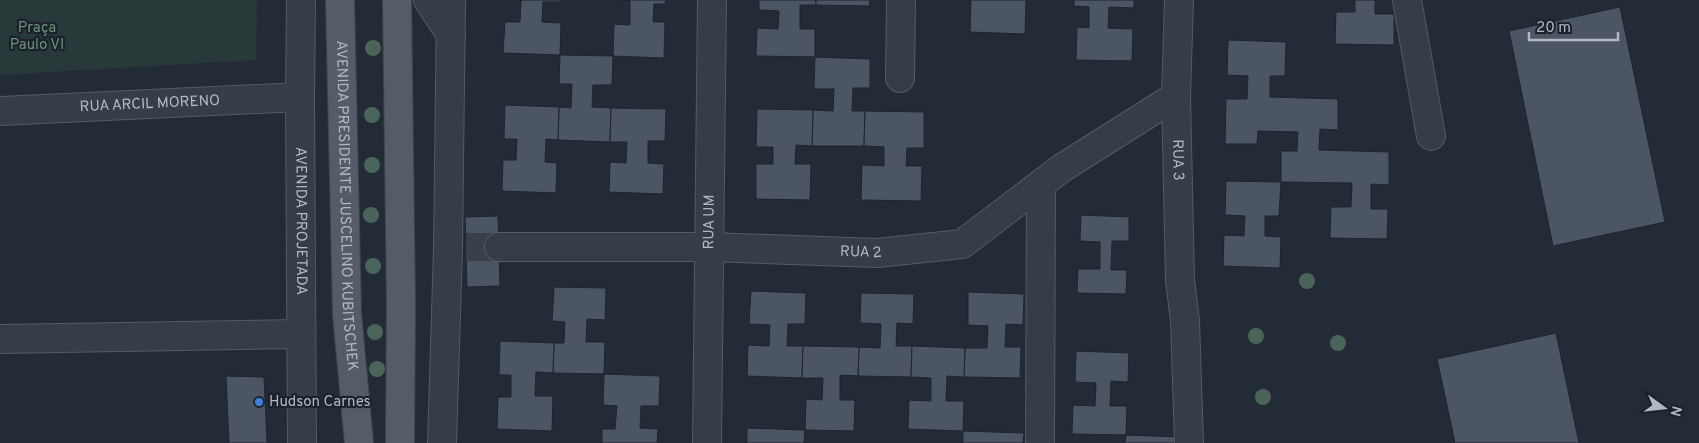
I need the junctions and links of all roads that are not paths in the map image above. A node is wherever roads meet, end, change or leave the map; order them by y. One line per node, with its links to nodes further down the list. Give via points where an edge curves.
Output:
1 (301, 0): 13 (street, AVENIDA PROJETADA)
2 (340, 0): 22 (main road, AVENIDA PRESIDENTE JUSCELINO KUBITSCHEK, via 347,314)
3 (397, 0): 23 (main road)
4 (428, 0): 10 (street)
5 (451, 0): 10 (street)
6 (712, 0): 17 (street, RUA UM)
7 (901, 0): 11 (street)
8 (1179, 0): 12 (street, RUA 3)
9 (1407, 0): 15 (street)
10 (451, 35): 24 (street, via 457,248)
11 (900, 78)
12 (1176, 96): 16 (street, RUA 2); 27 (street, RUA 3, via 1180,280)
13 (300, 97): 14 (street, RUA ARCIL MORENO); 19 (street, AVENIDA PROJETADA)
14 (0, 111)
15 (1431, 136)
16 (1041, 184): 17 (street, RUA 2, via 962,244 877,253); 26 (street)
17 (710, 246): 18 (street, RUA 2); 25 (street, RUA UM)
18 (499, 247)
19 (300, 334): 20 (street); 21 (street, AVENIDA PROJETADA)
20 (0, 339)
21 (302, 443)
22 (359, 443)
23 (400, 443)
24 (442, 443)
25 (707, 443)
26 (1040, 443)
27 (1189, 443)

